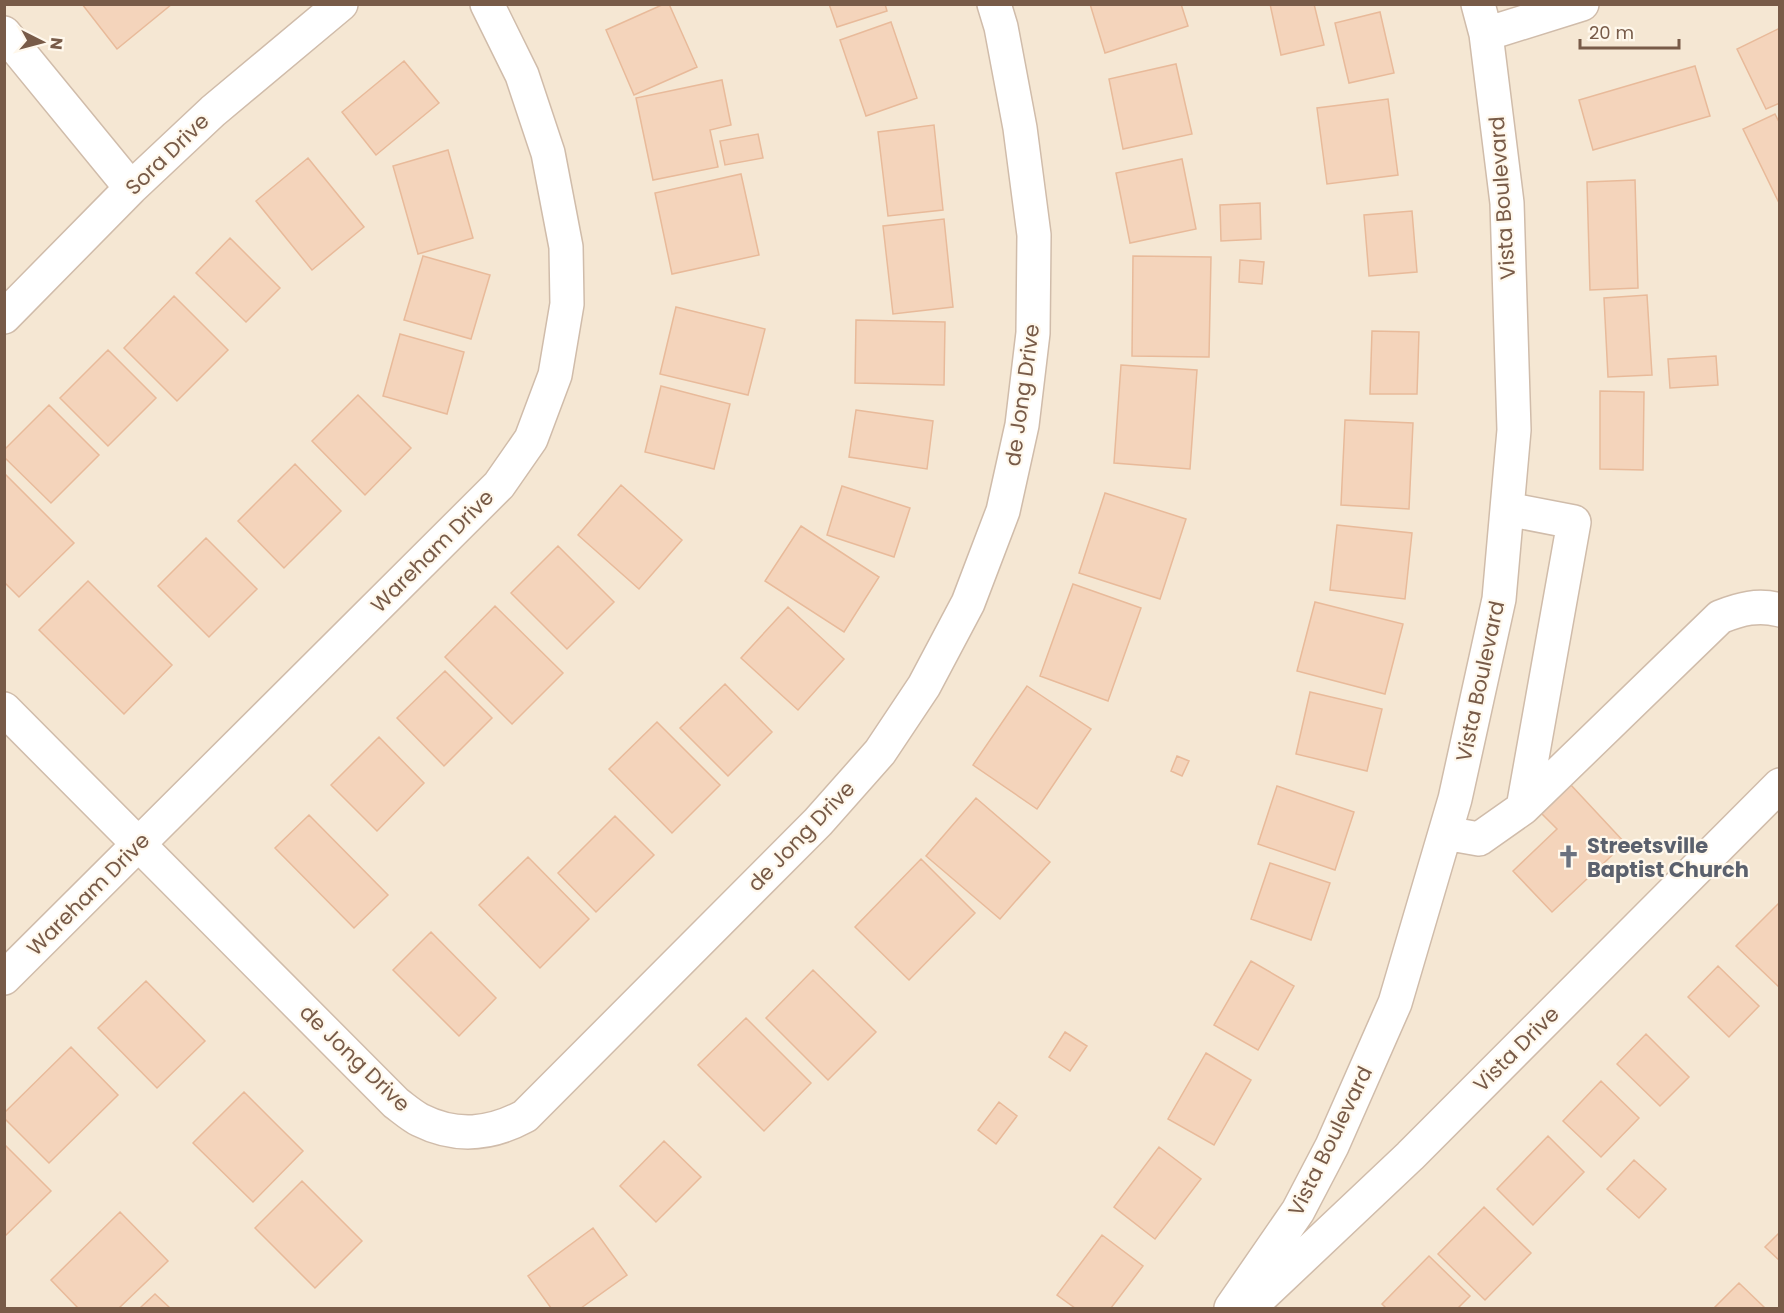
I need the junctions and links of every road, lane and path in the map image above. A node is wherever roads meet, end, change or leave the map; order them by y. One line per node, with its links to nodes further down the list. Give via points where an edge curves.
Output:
1 (341, 4): 7 (street, Sora Drive, via 213,111)
2 (487, 4): 15 (street, Wareham Drive, via 522,75 548,153 566,247 567,304 555,375 531,439 499,485)
3 (993, 4): 15 (street, de Jong Drive, via 1020,128 1034,235 1033,333 1022,425 1003,511 968,603 924,686 880,752 818,822 525,1116 482,1132 452,1131 419,1120 396,1103)
4 (1582, 4): 5 (street)
5 (1482, 19): 9 (street, Vista Boulevard, via 1507,202 1514,430)
6 (4, 33): 7 (street)
7 (131, 188): 8 (street, Sora Drive)
8 (4, 317)
9 (1507, 509): 13 (street, via 1575,522); 14 (street, Vista Boulevard, via 1499,599)
10 (1779, 610): 13 (street, via 1767,606 1743,608 1720,617)
11 (4, 709): 15 (street, de Jong Drive)
12 (1779, 785): 18 (street, Vista Drive, via 1410,1156)
13 (1523, 808): 14 (street, via 1479,839)
14 (1445, 833): 17 (street, Vista Boulevard, via 1395,1003 1332,1146 1298,1211)
15 (139, 842): 16 (street, Wareham Drive)
16 (4, 978)
17 (1231, 1308)
18 (1249, 1308)

